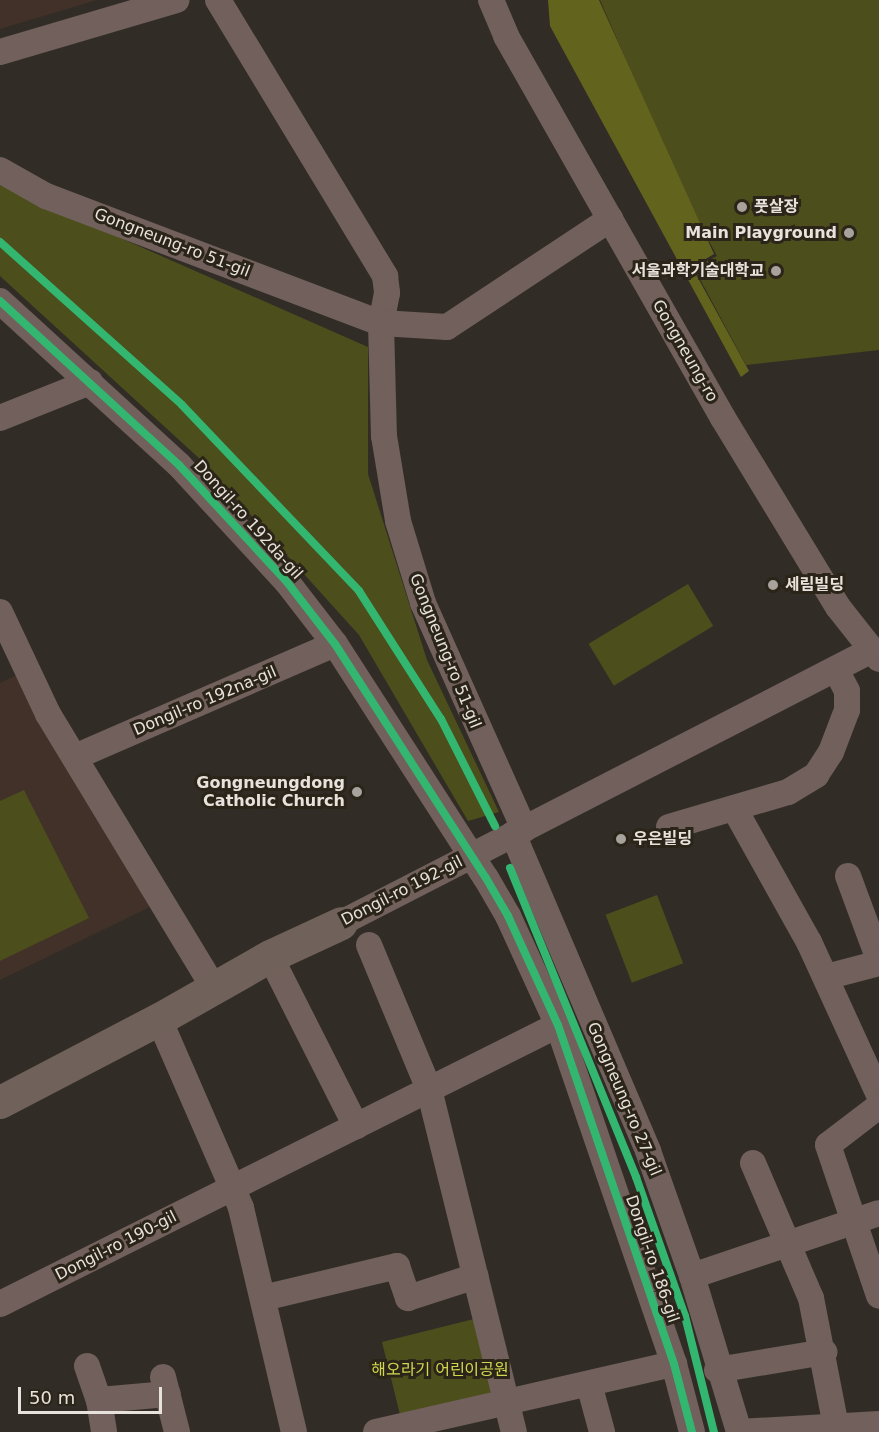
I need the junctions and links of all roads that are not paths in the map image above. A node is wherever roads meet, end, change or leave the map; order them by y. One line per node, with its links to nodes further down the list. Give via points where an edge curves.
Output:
1 (177, 0): 4 (street)
2 (218, 0): 8 (street, Gongneung-ro 51-gil, via 385,276 387,294)
3 (491, 0): 6 (street, Gongneung-ro, via 506,36)
4 (0, 52)
5 (0, 170): 8 (street, Gongneung-ro 51-gil, via 46,196)
6 (610, 219): 8 (street, Gongneung-ro 51-gil, via 447,327); 13 (street, Gongneung-ro, via 723,418 838,607)
7 (0, 301): 9 (street, Dongil-ro 192da-gil)
8 (381, 323): 18 (street, Gongneung-ro 51-gil, via 384,436 398,521 423,603)
9 (90, 382): 10 (street); 12 (street, Dongil-ro 192da-gil, via 236,524)
10 (0, 418)
11 (0, 612): 15 (street, via 48,714)
12 (334, 644): 15 (street, Dongil-ro 192na-gil); 19 (street, Dongil-ro 192da-gil)
13 (875, 655): 14 (street, Dongil-ro 192-gil)
14 (836, 669): 16 (street, via 847,691 847,710 825,764 797,789); 18 (street, Dongil-ro 192-gil)
15 (75, 757): 26 (street)
16 (734, 808): 17 (street); 25 (street)
17 (669, 827)
18 (518, 832): 19 (street, Dongil-ro 192-gil); 41 (street, Gongneung-ro 27-gil, via 648,1150)
19 (472, 856): 21 (street, Dongil-ro 192-gil); 28 (street, via 508,916)
20 (848, 876): 24 (street)
21 (341, 923): 23 (main road, Dongil-ro 192-gil)
22 (369, 945): 30 (street)
23 (270, 956): 26 (main road, Dongil-ro 192-gil); 34 (street)
24 (879, 962): 25 (street)
25 (826, 977): 29 (street)
26 (214, 988): 27 (main road, Dongil-ro 192-gil)
27 (159, 1019): 32 (main road, Dongil-ro 192-gil); 36 (street)
28 (558, 1025): 30 (street, Dongil-ro 190-gil); 46 (street, Dongil-ro 186-gil)
29 (872, 1064): 31 (street)
30 (429, 1089): 34 (street, Dongil-ro 190-gil); 40 (street)
31 (879, 1095)
32 (0, 1102)
33 (879, 1106): 38 (street, via 828,1143)
34 (356, 1126): 36 (street, Dongil-ro 190-gil)
35 (753, 1163): 39 (street)
36 (232, 1188): 43 (street, via 241,1208); 44 (street, Dongil-ro 190-gil)
37 (879, 1213): 38 (street)
38 (854, 1221): 39 (street); 42 (street)
39 (790, 1243): 41 (street); 45 (street, via 811,1298)
40 (476, 1276): 43 (street, via 408,1299 397,1266); 51 (street)
41 (692, 1276): 48 (street, Gongneung-ro 27-gil)
42 (879, 1296)
43 (262, 1298): 56 (street)
44 (0, 1304)
45 (824, 1352): 48 (street); 53 (street)
46 (674, 1364): 49 (street); 60 (street, Dongil-ro 186-gil)
47 (87, 1366): 50 (street)
48 (717, 1370): 61 (street, Gongneung-ro 27-gil)
49 (589, 1383): 51 (street); 59 (street)
50 (99, 1400): 54 (street); 55 (street, via 165,1385)
51 (507, 1402): 57 (street); 58 (street)
52 (879, 1424): 53 (street, Gongneung-ro 27-gil)
53 (838, 1429): 61 (street, Gongneung-ro 27-gil)
54 (104, 1432)
55 (177, 1432)
56 (294, 1432)
57 (376, 1432)
58 (514, 1432)
59 (602, 1432)
60 (692, 1432)
61 (739, 1432)

